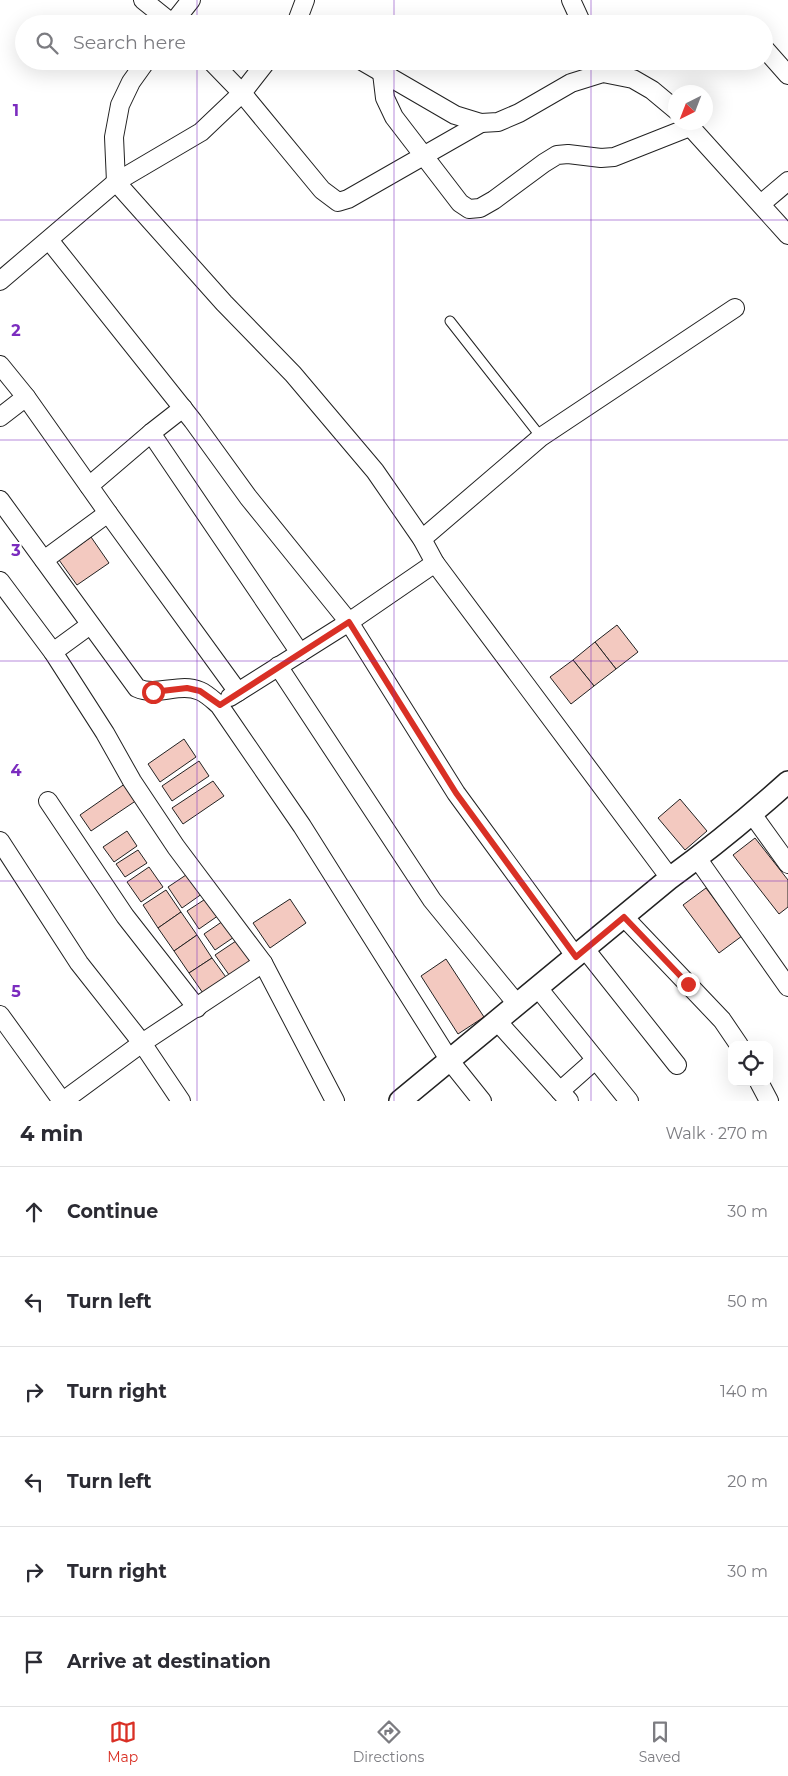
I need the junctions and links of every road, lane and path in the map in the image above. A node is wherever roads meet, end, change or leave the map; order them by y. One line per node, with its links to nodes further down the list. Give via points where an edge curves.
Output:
1 (143, 0): 5 (street)
2 (191, 0): 6 (street)
3 (305, 0): 7 (street)
4 (571, 0): 8 (street)
5 (162, 15)
6 (180, 15)
7 (300, 15)
8 (578, 15)
9 (773, 58): 17 (street)
10 (140, 70): 25 (street, via 120,105 114,138)
11 (219, 70): 18 (street)
12 (260, 70): 18 (street)
13 (378, 70): 16 (street)
14 (595, 70): 20 (street, via 519,113 498,122)
15 (608, 70): 19 (street, via 633,79)
16 (382, 72): 20 (street, via 455,115); 23 (street, via 385,98 394,118)
17 (788, 76)
18 (242, 93): 23 (street, via 322,190 338,202); 25 (street, via 201,132)
19 (668, 103)
20 (481, 123): 23 (street)
21 (676, 130): 23 (street, via 614,157 557,155 480,208 469,209 460,203)
22 (693, 130): 26 (street)
23 (424, 156)
24 (788, 181): 26 (street)
25 (116, 182): 28 (street); 41 (street, via 293,374 375,472)
26 (761, 204): 27 (street)
27 (788, 235)
28 (49, 240): 29 (street); 34 (street)
29 (0, 281)
30 (735, 308): 37 (street)
31 (450, 321): 37 (lane)
32 (0, 365): 33 (street)
33 (26, 397): 35 (street); 38 (street)
34 (182, 408): 36 (street); 45 (street, via 248,498)
35 (0, 417)
36 (151, 433): 38 (street); 48 (street)
37 (541, 437): 41 (street)
38 (89, 486): 40 (street)
39 (0, 500): 42 (street)
40 (108, 513): 42 (street); 50 (street)
41 (422, 540): 43 (street)
42 (44, 560): 46 (street)
43 (435, 563): 45 (street); 58 (street)
44 (0, 583): 47 (street)
45 (349, 622): 48 (street); 60 (street, via 456,793)
46 (90, 625): 47 (street); 51 (street, via 137,688 153,692 187,688 200,691)
47 (54, 652): 61 (street, via 176,847)
48 (300, 652): 49 (street)
49 (278, 666): 50 (street); 64 (street, via 432,900)
50 (238, 692): 51 (street)
51 (220, 705): 71 (street, via 302,826)
52 (788, 782): 54 (street)
53 (48, 801): 65 (street, via 125,916)
54 (752, 814): 56 (street); 57 (street)
55 (0, 841): 69 (street, via 79,963)
56 (697, 858): 58 (street); 62 (street)
57 (788, 864)
58 (670, 878): 59 (street)
59 (624, 917): 60 (street); 68 (street, via 722,1020)
60 (580, 953): 63 (street); 72 (street)
61 (263, 963): 65 (street); 77 (street)
62 (788, 987)
63 (538, 988): 64 (street); 70 (street)
64 (517, 1004): 67 (street)
65 (197, 1008): 69 (street)
66 (0, 1015): 75 (street)
67 (497, 1021): 71 (street); 74 (street)
68 (736, 1041)
69 (142, 1043): 75 (street); 76 (street)
70 (595, 1060): 74 (street); 80 (street)
71 (450, 1061): 78 (street); 79 (street)
72 (677, 1064)
73 (761, 1086): 81 (street)
74 (565, 1096)
75 (63, 1101)
76 (181, 1101)
77 (335, 1101)
78 (400, 1101)
79 (482, 1101)
80 (629, 1101)
81 (769, 1101)

